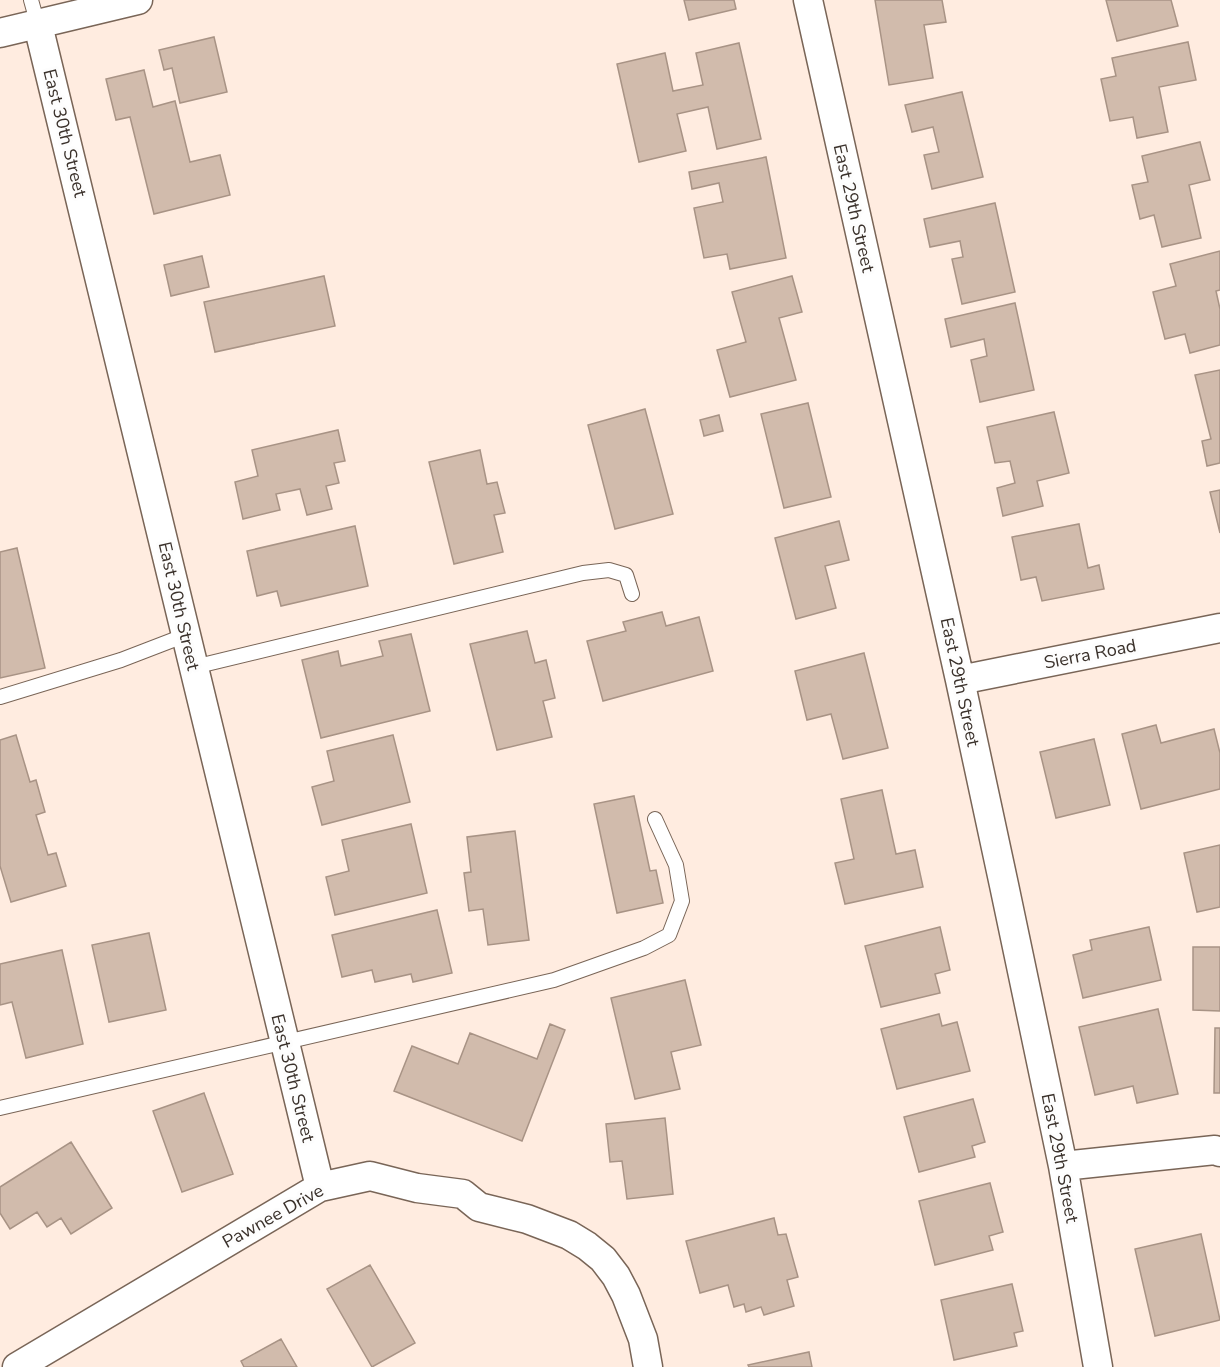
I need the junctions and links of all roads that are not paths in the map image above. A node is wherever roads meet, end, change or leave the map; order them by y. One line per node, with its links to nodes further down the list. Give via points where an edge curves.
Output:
1 (138, 0): 3 (street)
2 (808, 0): 9 (street, East 29th Street)
3 (35, 12): 4 (street); 7 (street, East 30th Street)
4 (0, 33)
5 (632, 594): 8 (lane, via 626,576 609,570 583,573)
6 (1220, 628): 9 (street, Sierra Road)
7 (186, 635): 8 (street, East 30th Street); 10 (lane, via 121,660)
8 (194, 667): 12 (street, East 30th Street)
9 (960, 680): 15 (street, East 29th Street)
10 (0, 697)
11 (655, 819): 12 (lane, via 676,866 682,901 669,934 644,948 554,980)
12 (285, 1042): 13 (lane); 16 (street, East 30th Street)
13 (0, 1108)
14 (1220, 1152): 15 (street)
15 (1063, 1166): 19 (street, East 29th Street)
16 (320, 1186): 17 (street, Pawnee Drive); 18 (street, Pawnee Drive, via 370,1176 463,1194 479,1207 569,1234 588,1246 616,1276 643,1339)
17 (17, 1367)
18 (648, 1367)
19 (1098, 1367)

